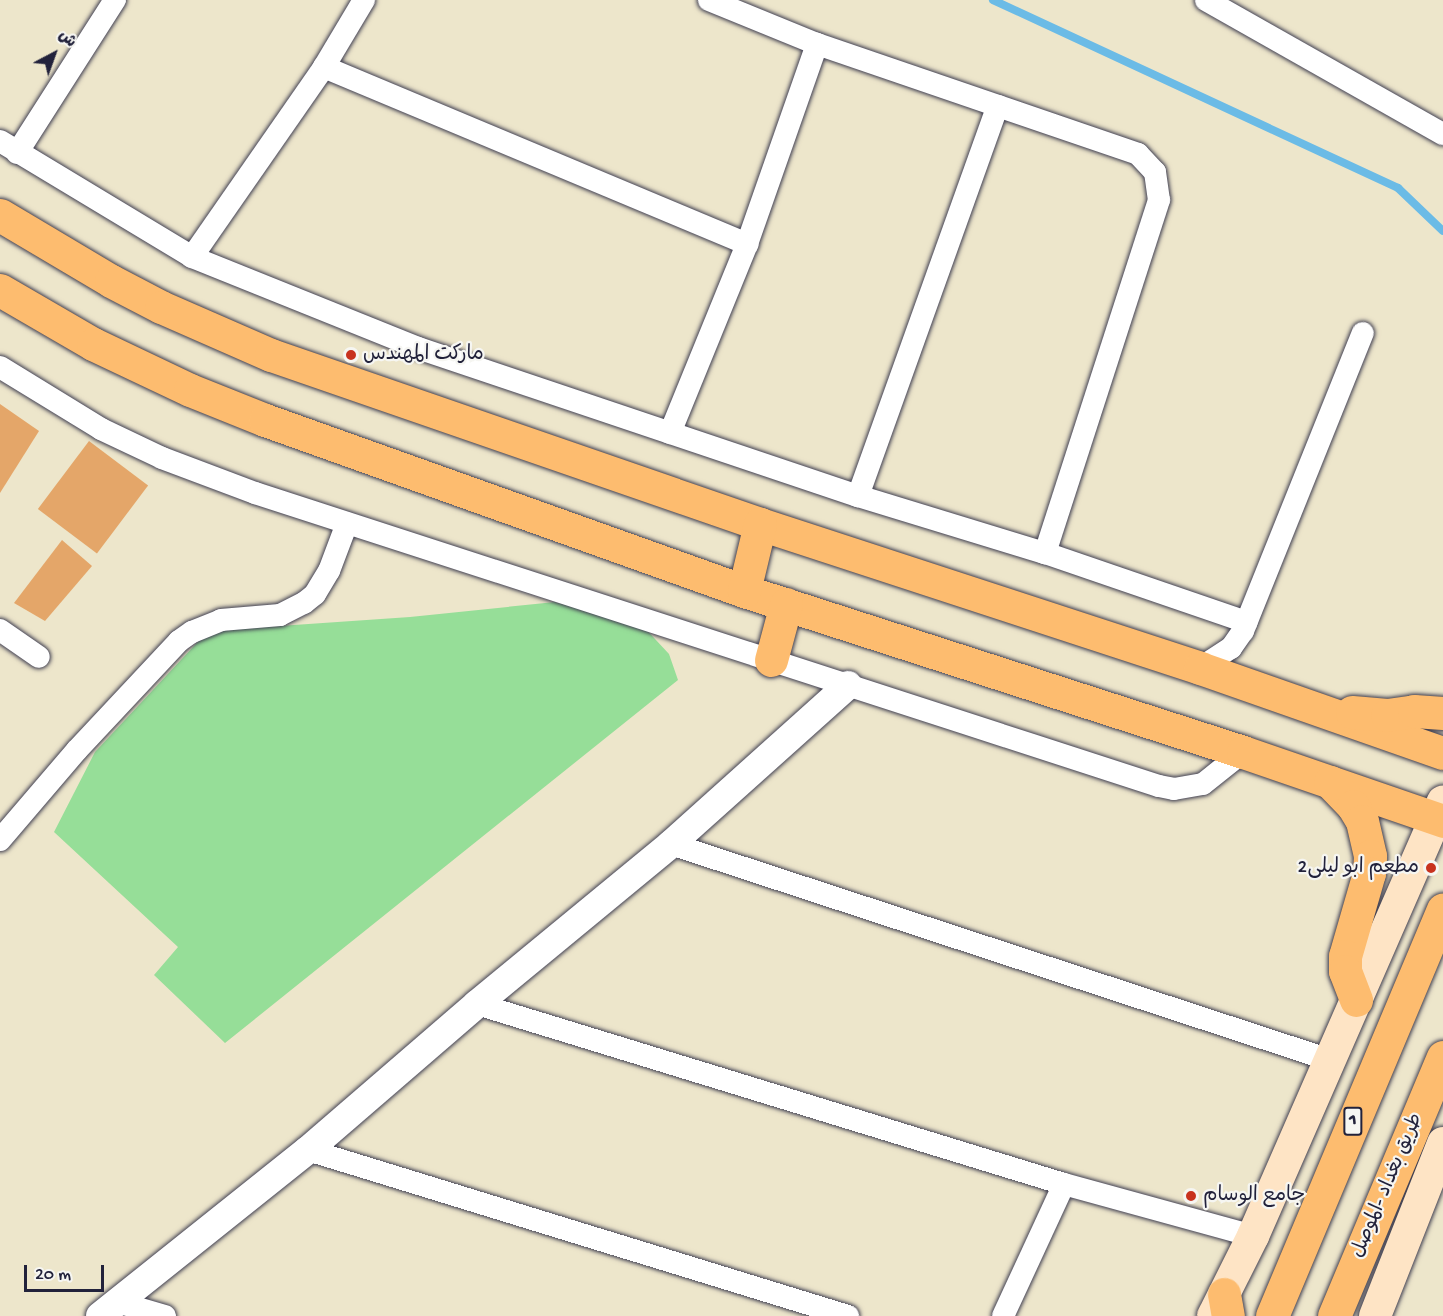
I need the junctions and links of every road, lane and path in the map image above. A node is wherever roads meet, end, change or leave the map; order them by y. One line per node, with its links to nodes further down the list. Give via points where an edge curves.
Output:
1 (115, 0): 9 (street)
2 (364, 0): 6 (street)
3 (709, 0): 5 (street)
4 (1206, 0): 8 (street)
5 (817, 44): 7 (street); 11 (street)
6 (324, 67): 11 (street); 12 (street)
7 (998, 106): 17 (street); 20 (street, via 1138,154 1155,172 1158,200)
8 (1443, 134)
9 (9, 147): 12 (street)
10 (0, 215): 19 (main road, via 111,281 272,355)
11 (747, 244): 16 (street)
12 (192, 257): 16 (street, via 418,348)
13 (0, 290): 21 (main road, via 93,344 190,390)
14 (1363, 333): 23 (street)
15 (0, 367): 18 (street, via 101,429 162,458)
16 (670, 433): 17 (street)
17 (858, 496): 20 (street)
18 (347, 523): 26 (street); 35 (street, via 329,571 315,594 280,615 221,620 179,641)
19 (760, 524): 21 (main road); 27 (main road)
20 (1045, 553): 23 (street)
21 (744, 591): 22 (main road)
22 (786, 604): 26 (main road); 31 (main road)
23 (1247, 622): 27 (street, via 1232,648)
24 (0, 630): 25 (street)
25 (39, 657)
26 (771, 660): 28 (street)
27 (1200, 668): 29 (main road)
28 (848, 686): 31 (street, via 1174,789 1203,784); 36 (street)
29 (1312, 708): 30 (main road, via 1388,715 1413,711); 32 (main road)
30 (1443, 713)
31 (1243, 752): 33 (main road)
32 (1443, 753)
33 (1328, 781): 34 (main road); 38 (main road, via 1353,806 1365,830 1370,856 1369,873 1345,956 1345,971)
34 (1441, 814): 38 (main road)
35 (0, 840)
36 (671, 844): 39 (street); 41 (street)
37 (1439, 917): 51 (main road, 1)
38 (1356, 1000): 41 (main road)
39 (477, 1004): 43 (street); 44 (street)
40 (1443, 1057): 52 (main road, طريق بغداد -الموصل)
41 (1330, 1060): 45 (main road)
42 (1443, 1143): 53 (main road)
43 (308, 1150): 46 (street); 49 (street)
44 (1064, 1184): 45 (street); 50 (street)
45 (1253, 1236): 47 (main road)
46 (109, 1309): 48 (street)
47 (1222, 1309)
48 (165, 1316)
49 (848, 1316)
50 (1002, 1316)
51 (1272, 1316)
52 (1334, 1316)
53 (1375, 1316)

